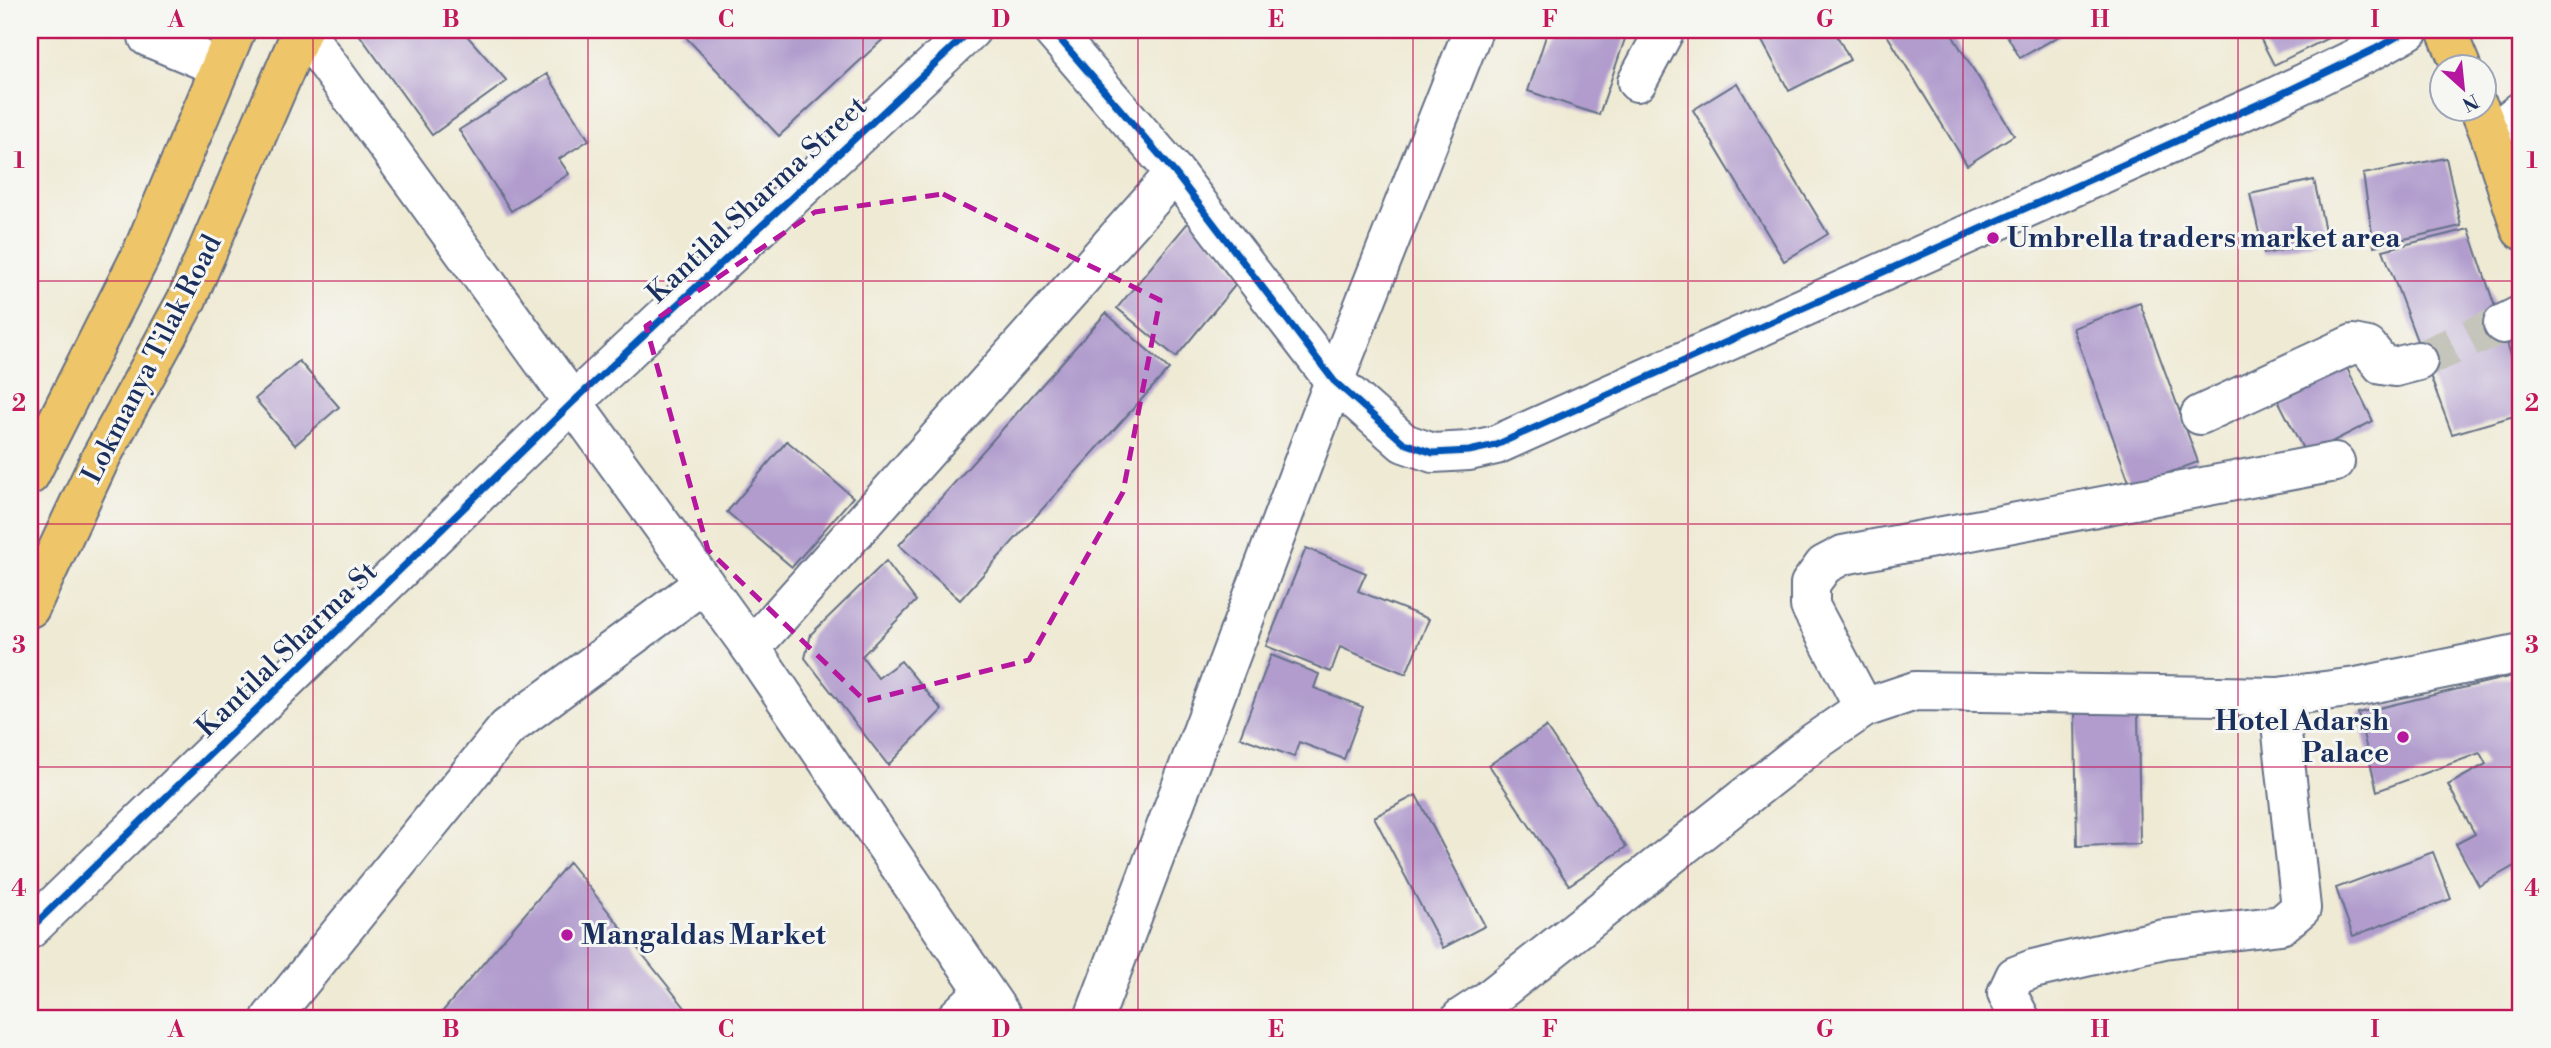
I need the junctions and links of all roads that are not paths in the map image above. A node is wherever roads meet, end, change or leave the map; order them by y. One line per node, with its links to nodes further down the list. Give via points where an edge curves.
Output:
1 (146, 30): 11 (street, via 148,37)
2 (236, 30): 11 (main road, Lokmanya Tilak Road)
3 (302, 30): 20 (street); 26 (main road, Lokmanya Tilak Road, via 187,299 101,457)
4 (971, 30): 20 (street, Kantilal Sharma Street)
5 (1052, 30): 16 (street)
6 (1474, 30): 19 (street)
7 (1665, 30): 12 (street)
8 (2410, 30): 19 (street, via 2277,96 1496,445 1433,453 1404,443)
9 (2446, 30): 10 (main road)
10 (2455, 52)
11 (220, 67): 22 (main road, Lokmanya Tilak Road, via 142,253)
12 (1637, 82)
13 (2521, 111): 14 (street)
14 (2498, 118)
15 (2485, 122): 17 (main road)
16 (1175, 173): 19 (street); 27 (street)
17 (2521, 230)
18 (2418, 361): 21 (street, via 2382,365 2368,347 2353,344)
19 (1334, 381): 35 (street)
20 (573, 402): 25 (street); 31 (street, Kantilal Sharma St)
21 (2200, 415)
22 (42, 432): 24 (main road, Lokmanya Tilak Road)
23 (2335, 462): 30 (street, via 1843,555 1824,565 1810,584 1810,606)
24 (30, 475)
25 (704, 583): 27 (street); 33 (street, via 507,728)
26 (30, 608)
27 (751, 648): 32 (street)
28 (2521, 653): 29 (street, via 2357,687)
29 (2278, 697): 30 (street, via 1915,691); 37 (street, via 2301,908 2281,925 2164,939 2015,976 2007,993)
30 (1864, 708): 36 (street)
31 (30, 929)
32 (993, 1005): 34 (street)
33 (271, 1018)
34 (956, 1018)
35 (1094, 1018)
36 (1461, 1018)
37 (2020, 1018)

